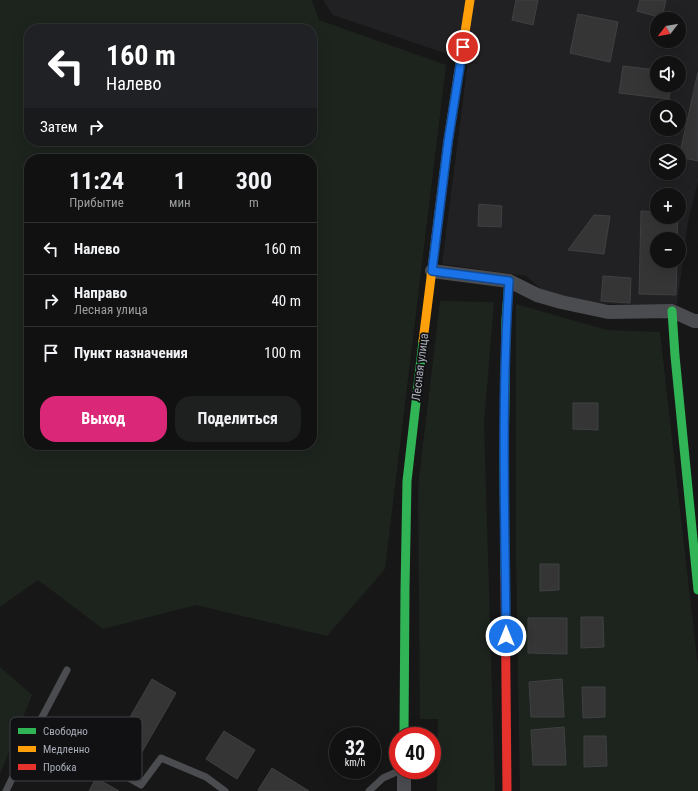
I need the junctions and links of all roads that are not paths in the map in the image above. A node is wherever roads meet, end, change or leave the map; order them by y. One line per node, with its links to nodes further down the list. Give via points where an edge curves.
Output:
1 (470, 0): 2 (street, Лесная улица, via 448,142)
2 (432, 271): 3 (street); 9 (street, Лесная улица, via 407,481)
3 (509, 281): 4 (street, via 537,295 608,312); 19 (street, via 504,464)
4 (672, 311): 5 (street); 6 (street)
5 (698, 321)
6 (698, 590)
7 (67, 670): 8 (lane)
8 (42, 717)
9 (404, 727)
10 (389, 775): 17 (lane)
11 (404, 779): 18 (street)
12 (11, 781): 15 (lane)
13 (128, 781): 14 (lane)
14 (139, 788): 16 (lane, via 162,758 206,777)
15 (6, 791)
16 (225, 791)
17 (369, 791)
18 (404, 791)
19 (507, 791)

